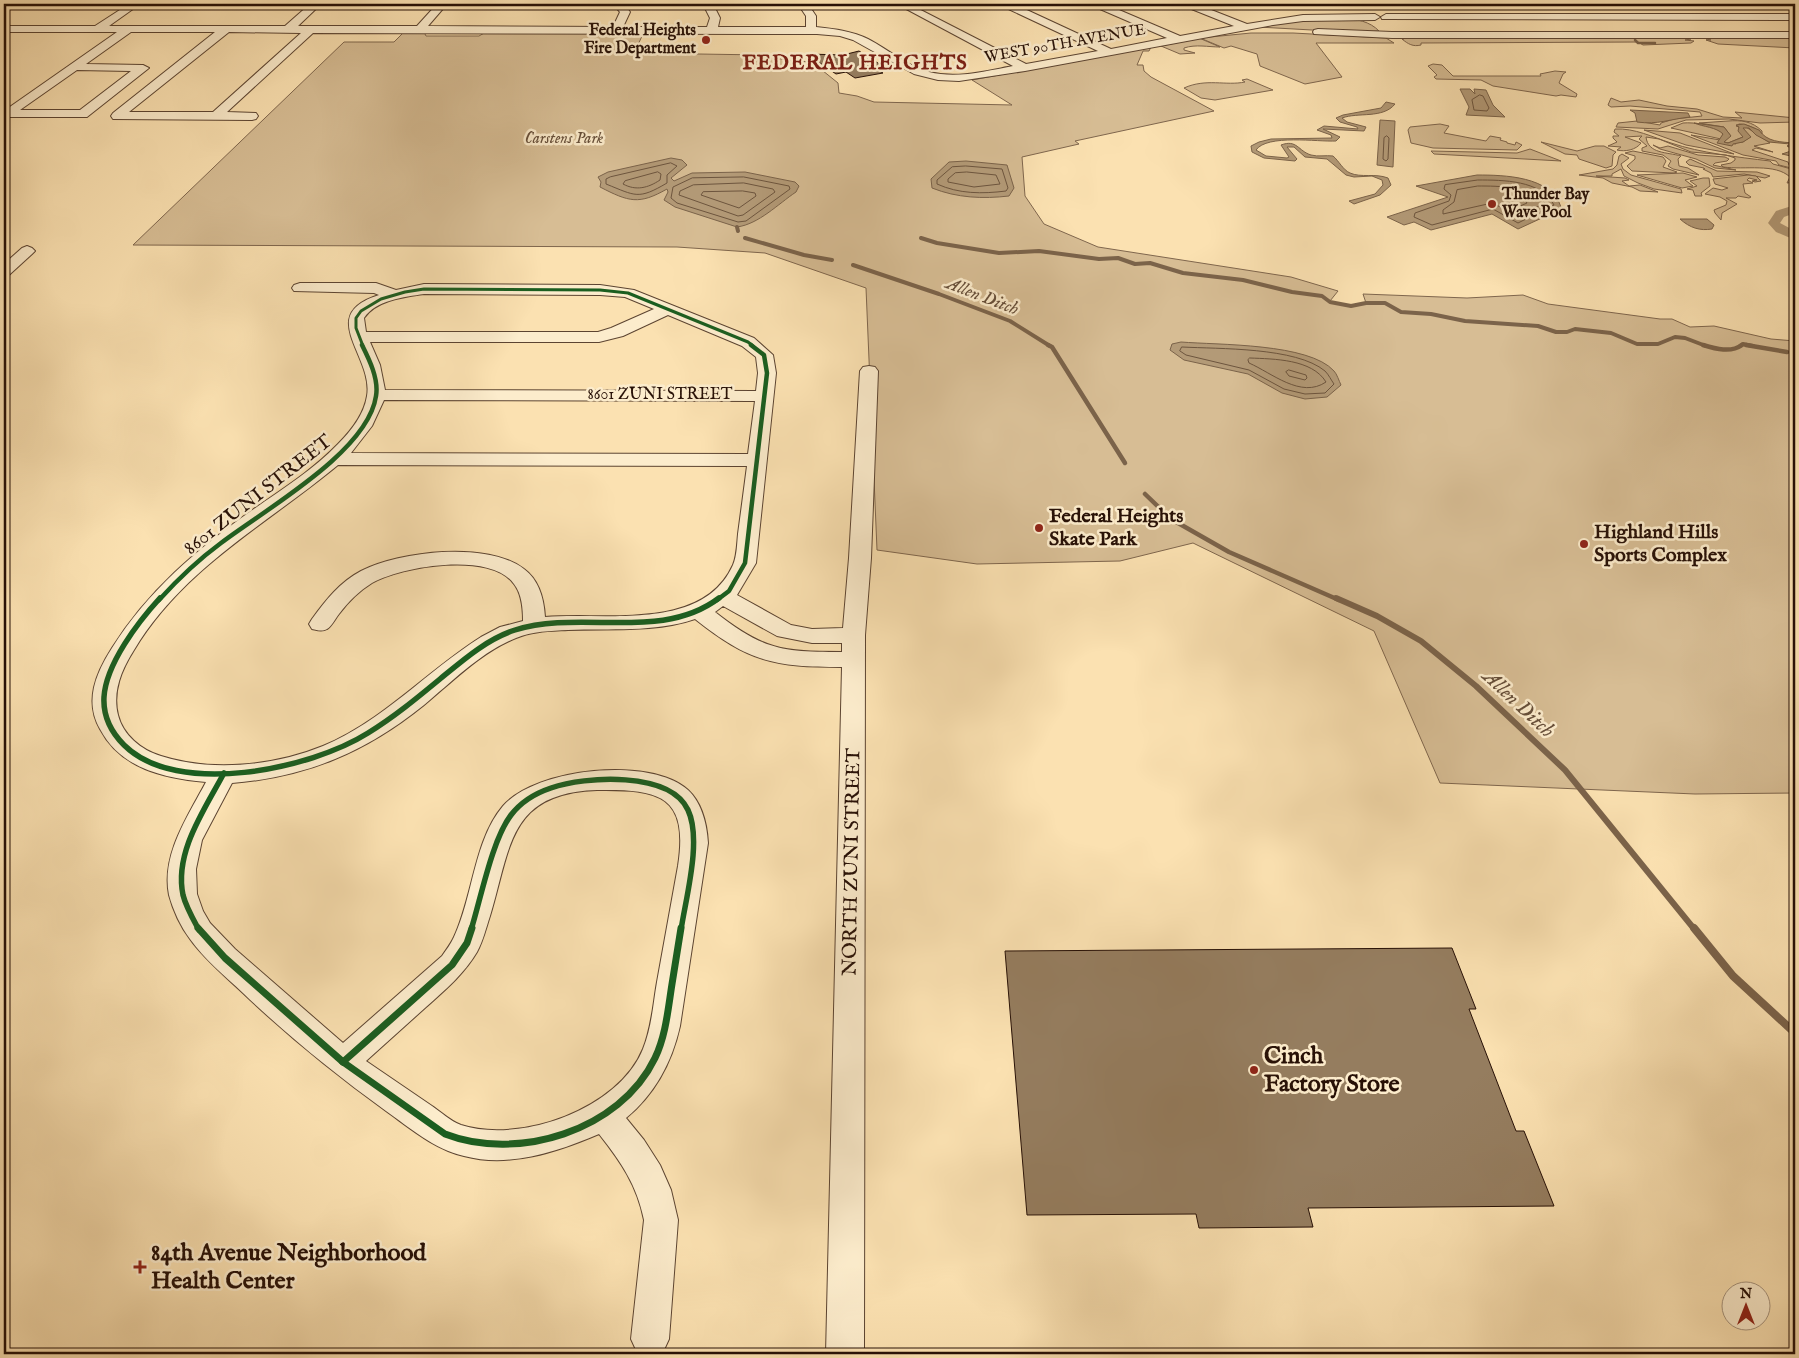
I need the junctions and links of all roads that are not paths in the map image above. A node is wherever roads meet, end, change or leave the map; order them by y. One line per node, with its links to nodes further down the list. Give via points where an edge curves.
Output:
1 (135, 4): 28 (street)
2 (316, 4): 31 (street)
3 (442, 4): 33 (street)
4 (618, 4): 25 (street, via 625,12)
5 (708, 4): 26 (street, via 714,18)
6 (803, 4): 34 (street, via 811,16)
7 (902, 4): 23 (street)
8 (914, 4): 23 (street)
9 (1006, 4): 38 (street)
10 (1097, 4): 37 (street)
11 (1188, 4): 27 (street)
12 (1362, 4): 17 (street)
13 (1410, 4): 18 (street)
14 (1590, 8): 19 (street)
15 (1661, 8): 20 (street)
16 (1731, 8): 21 (street)
17 (1381, 17): 18 (street, WEST 90TH AVENUE); 27 (street, WEST 90TH AVENUE, via 1294,19); 35 (street)
18 (1424, 17): 19 (street, WEST 90TH AVENUE)
19 (1602, 17): 20 (street, WEST 90TH AVENUE)
20 (1674, 17): 21 (street, WEST 90TH AVENUE)
21 (1746, 17): 22 (street, WEST 90TH AVENUE)
22 (1795, 17)
23 (943, 22): 40 (street)
24 (4, 29): 28 (street, WEST 90TH AVENUE)
25 (617, 29): 26 (street, WEST 90TH AVENUE); 33 (street, WEST 90TH AVENUE)
26 (712, 29): 34 (street, WEST 90TH AVENUE)
27 (1250, 29): 35 (street, WEST 90TH AVENUE); 37 (street, WEST 90TH AVENUE)
28 (96, 30): 29 (street, WEST 90TH AVENUE)
29 (127, 30): 30 (street, WEST 90TH AVENUE); 39 (street)
30 (225, 30): 31 (street, WEST 90TH AVENUE); 41 (street, via 117,116)
31 (287, 30): 32 (street, WEST 90TH AVENUE)
32 (310, 30): 33 (street, WEST 90TH AVENUE); 41 (street)
33 (419, 30)
34 (811, 30): 40 (street, WEST 90TH AVENUE, via 857,38 910,69 936,76 967,78)
35 (1392, 35): 36 (street, WEST 90TH AVENUE)
36 (1795, 35)
37 (1178, 39): 38 (street, WEST 90TH AVENUE)
38 (1109, 52): 40 (street, WEST 90TH AVENUE)
39 (74, 67): 39 (street, via 143,68 83,114 7,114)
40 (1030, 67)
41 (216, 116): 42 (street)
42 (252, 116)
43 (27, 251): 44 (street)
44 (4, 272)
45 (300, 288): 46 (street, 8601 ZUNI STREET, via 376,288)
46 (392, 294): 47 (street, 8601 ZUNI STREET, via 424,289 607,290 628,293); 48 (street, 8601 ZUNI STREET, via 365,308 357,317 355,326)
47 (668, 309): 48 (street, via 599,337); 51 (street, 8601 ZUNI STREET, via 743,340 759,350 767,365)
48 (360, 337): 50 (street, 8601 ZUNI STREET, via 373,371)
49 (868, 370): 58 (street, NORTH ZUNI STREET)
50 (377, 395): 51 (street, 8601 ZUNI STREET); 52 (street, 8601 ZUNI STREET, via 356,435)
51 (764, 396): 53 (street, 8601 ZUNI STREET)
52 (336, 459): 53 (street, 8601 ZUNI STREET); 59 (street, 8601 ZUNI STREET, via 225,539 174,581 128,638 106,684 103,707 115,737 123,744 146,760 163,766)
53 (758, 460): 54 (street, 8601 ZUNI STREET, via 746,563)
54 (724, 597): 55 (street, 8601 ZUNI STREET); 58 (street, via 785,631)
55 (699, 611): 57 (street, 8601 ZUNI STREET, via 653,621); 58 (street, via 757,650 793,658)
56 (320, 624): 57 (street, via 339,598 371,575 418,561 448,559 488,561 516,573 529,589)
57 (534, 625): 59 (street, 8601 ZUNI STREET, via 514,630 488,643 363,737 311,759)
58 (854, 648): 63 (street, NORTH ZUNI STREET)
59 (224, 773): 60 (street, via 189,840 182,869 183,894 190,914 200,931 225,958)
60 (343, 1062): 61 (street, via 456,1140 507,1144 539,1139); 61 (street, via 462,953 505,824 521,805 541,792 570,783 630,781 648,784 669,790 689,810 693,846 660,1047 637,1085)
61 (604, 1115): 62 (street, via 648,1174 659,1203 661,1220)
62 (650, 1339)
63 (845, 1354)

